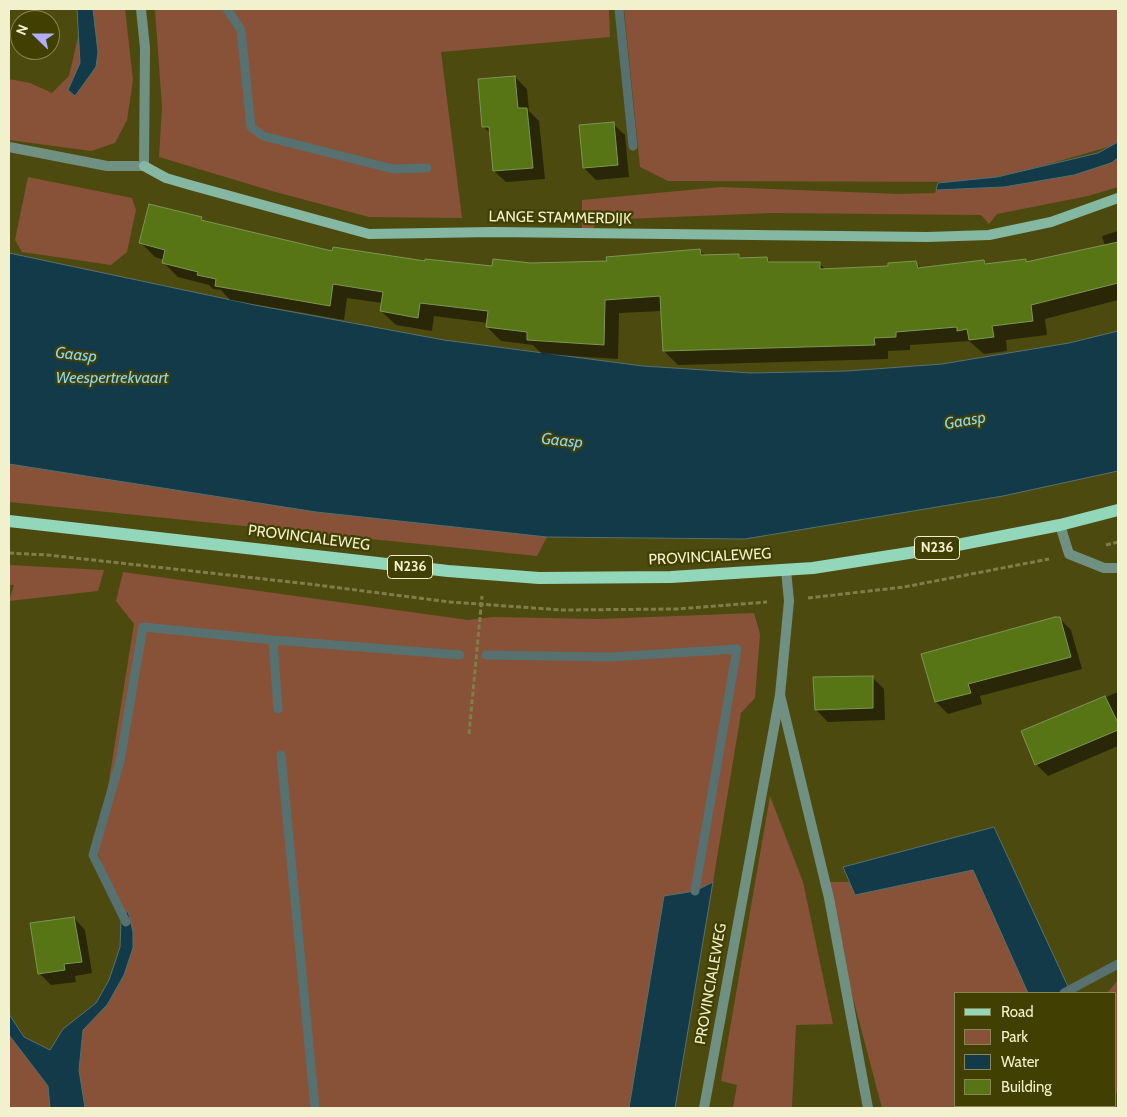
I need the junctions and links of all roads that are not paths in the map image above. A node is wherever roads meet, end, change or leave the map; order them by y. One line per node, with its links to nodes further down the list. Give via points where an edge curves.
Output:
1 (141, 9): 3 (street, via 145,48)
2 (9, 146): 3 (street, LANGE STAMMERDIJK, via 107,166)
3 (144, 166): 4 (street, LANGE STAMMERDIJK, via 166,178 369,234 988,236 1051,222)
4 (1118, 198)
5 (1118, 510): 7 (main road, PROVINCIALEWEG / N236)
6 (9, 520): 9 (main road, PROVINCIALEWEG / N236, via 539,578 671,577)
7 (1060, 526): 8 (street, via 1069,554 1104,568); 9 (main road, PROVINCIALEWEG / N236, via 918,552)
8 (1118, 568)
9 (786, 570): 10 (street, PROVINCIALEWEG, via 789,601)
10 (780, 695): 11 (street, PROVINCIALEWEG); 12 (street, via 829,898)
11 (704, 1108)
12 (868, 1108)

